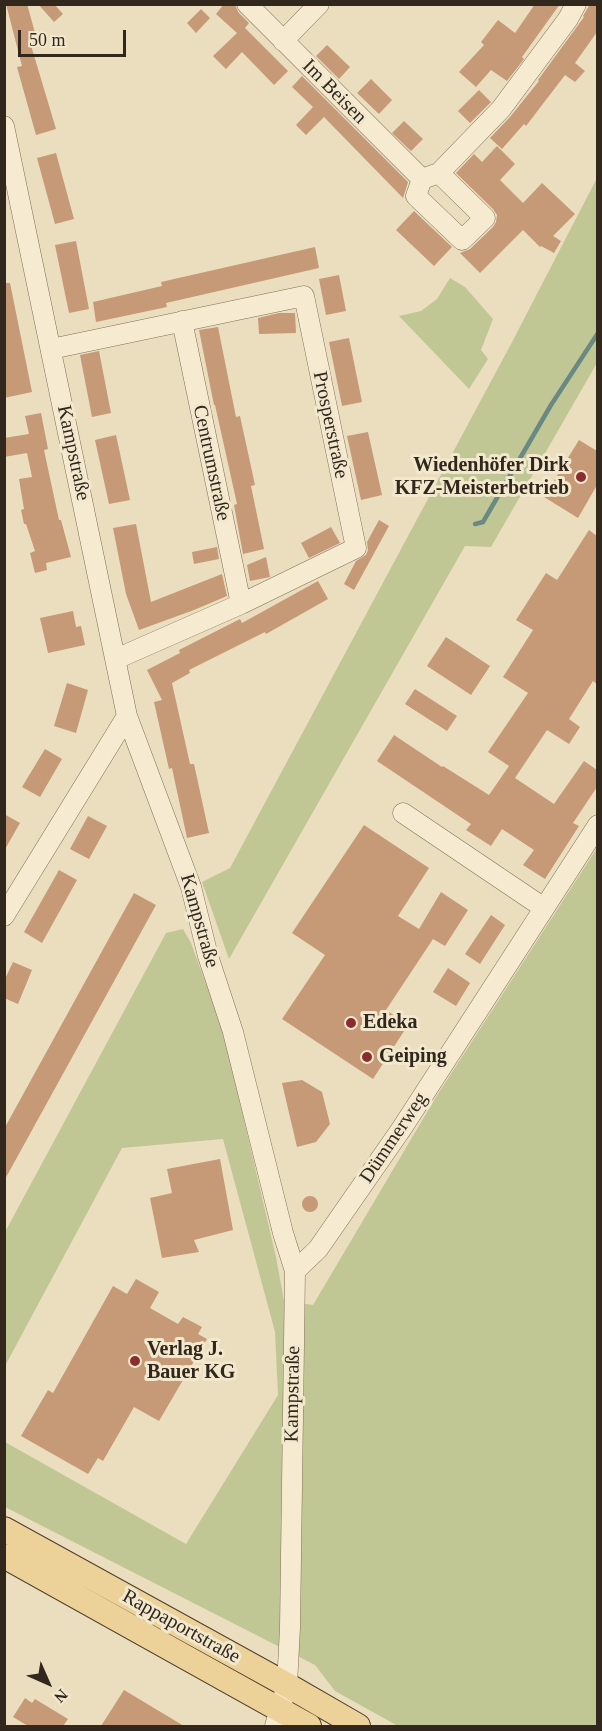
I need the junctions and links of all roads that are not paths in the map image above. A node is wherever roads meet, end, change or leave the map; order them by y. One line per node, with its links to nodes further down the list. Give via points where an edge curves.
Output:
1 (247, 4): 4 (street, Im Beisen)
2 (319, 4): 4 (street)
3 (576, 4): 4 (street, Im Beisen, via 501,109 430,176)
4 (283, 41)
5 (4, 126): 7 (street, Kampstraße)
6 (182, 321): 7 (street, Prosperstraße); 8 (street, Centrumstraße); 8 (street, Prosperstraße, via 304,296 356,548)
7 (51, 349): 9 (street, Kampstraße)
8 (241, 604): 9 (street, Prosperstraße)
9 (116, 659): 10 (street, Kampstraße)
10 (127, 716): 13 (street); 15 (street, Kampstraße, via 191,887)
11 (403, 813): 14 (street)
12 (597, 825): 14 (street, Dümmerweg)
13 (7, 904)
14 (544, 908): 15 (street, Dümmerweg, via 402,1128 318,1249)
15 (295, 1271): 18 (street, Kampstraße)
16 (4, 1529): 18 (main road, Rappaportstraße)
17 (4, 1556): 19 (main road, Rappaportstraße)
18 (287, 1685): 19 (street, Kampstraße); 21 (main road, Rappaportstraße)
19 (278, 1718): 20 (main road, Rappaportstraße)
20 (309, 1726)
21 (358, 1726)

